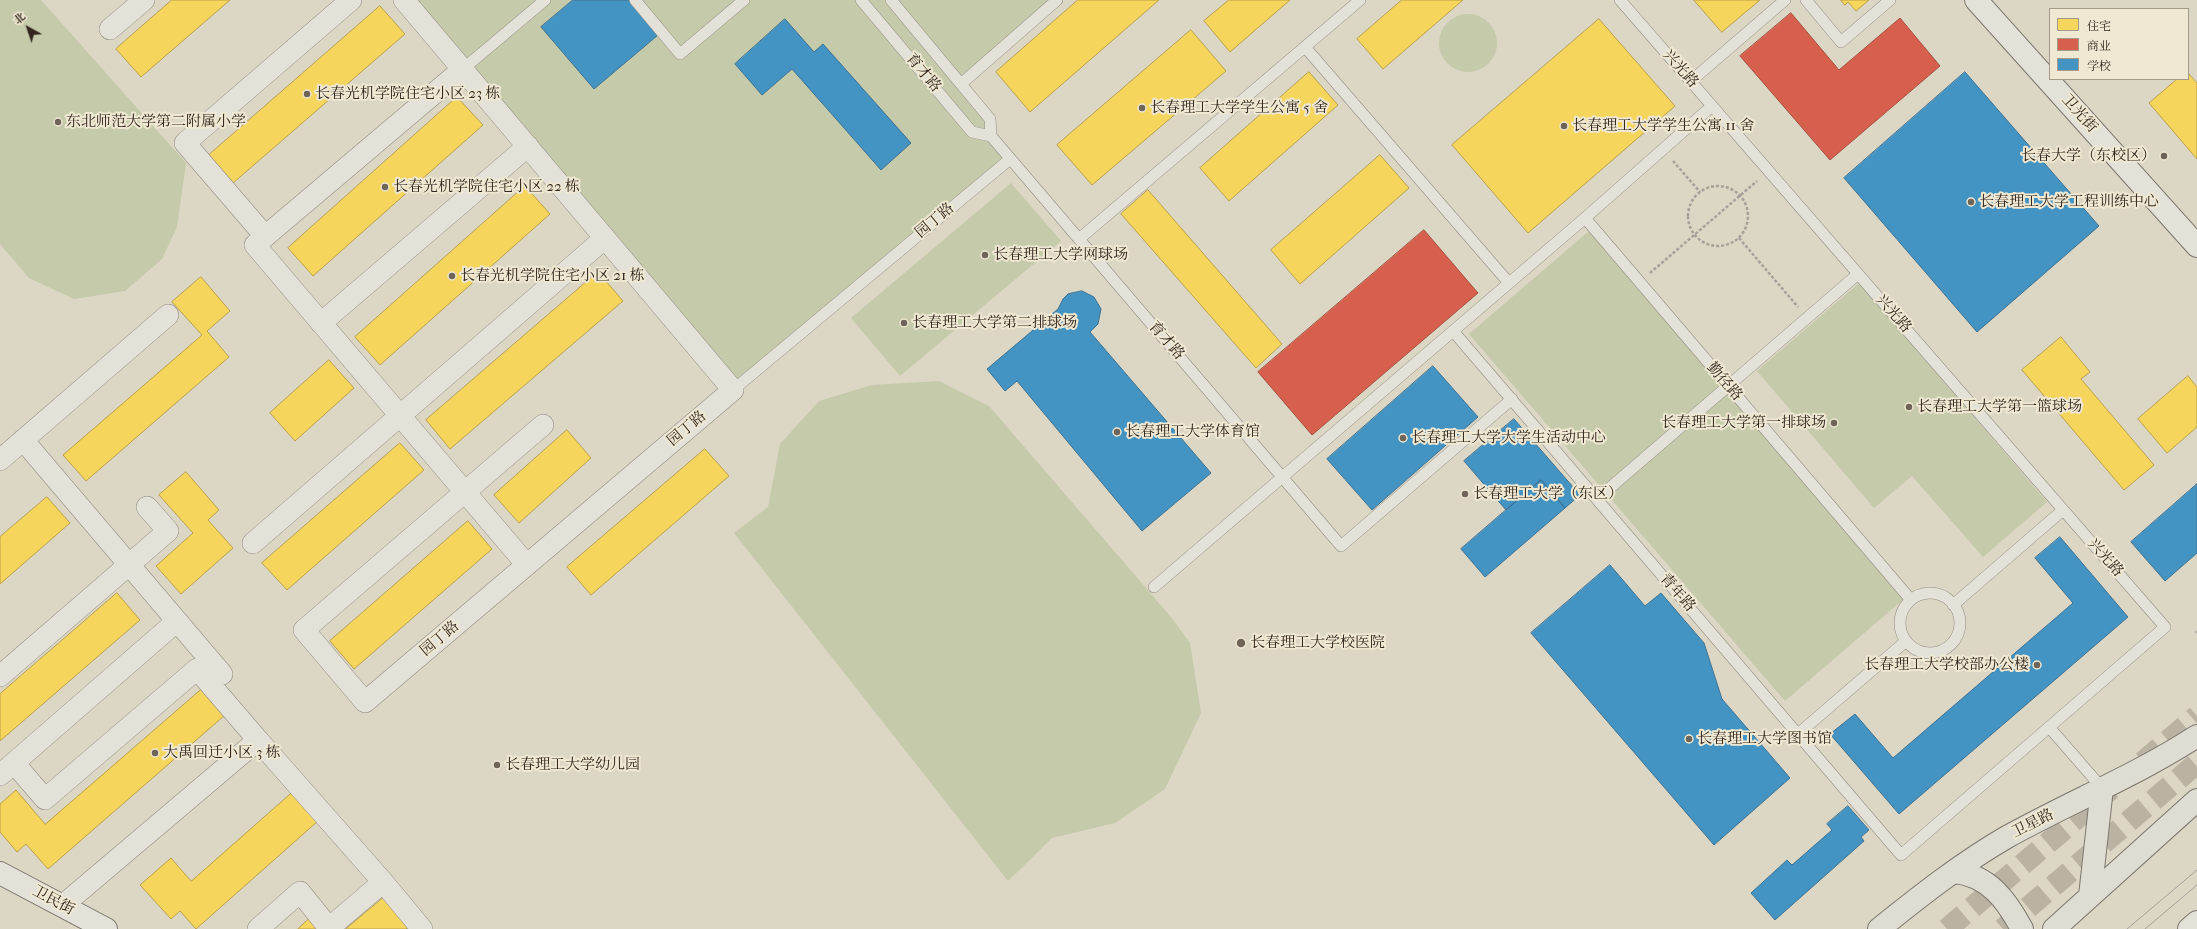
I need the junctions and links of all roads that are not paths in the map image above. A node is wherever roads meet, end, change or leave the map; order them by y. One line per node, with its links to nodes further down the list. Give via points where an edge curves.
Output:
1 (144, 0): 16 (street)
2 (351, 0): 26 (street, via 185,143)
3 (404, 0): 18 (street)
4 (544, 0): 18 (lane)
5 (635, 0): 6 (lane, via 680,54)
6 (744, 0)
7 (861, 0): 22 (lane, 育才路, via 972,132)
8 (891, 0): 20 (lane, 育才路)
9 (1057, 0): 20 (lane)
10 (1360, 0): 17 (lane)
11 (1620, 0): 19 (lane, 兴光路)
12 (1785, 0): 19 (lane)
13 (1806, 0): 14 (lane, via 1841,42)
14 (1890, 0)
15 (1976, 0): 29 (main road, 卫光街)
16 (110, 29)
17 (1305, 47): 28 (lane); 31 (lane)
18 (463, 69): 23 (street); 26 (street)
19 (1691, 81): 21 (lane, 兴光路)
20 (961, 84): 22 (lane, 育才路, via 990,119)
21 (1712, 106): 25 (lane); 30 (lane, 兴光路)
22 (991, 136): 24 (lane, 育才路)
23 (528, 146): 27 (street); 33 (street)
24 (1010, 159): 28 (lane, 育才路); 36 (lane, 园丁路)
25 (1585, 218): 31 (lane); 35 (lane, 勤径路)
26 (265, 236): 33 (street, via 254,244)
27 (605, 238): 36 (street); 38 (street)
28 (1079, 239): 42 (lane, 育才路)
29 (2197, 246)
30 (1858, 274): 35 (lane); 46 (lane, 兴光路)
31 (1509, 283): 34 (lane)
32 (168, 315): 40 (street)
33 (321, 323): 38 (street)
34 (1453, 331): 37 (lane, 青年路); 42 (lane)
35 (1728, 386): 44 (lane); 51 (lane, 勤径路)
36 (733, 390): 49 (street, 园丁路)
37 (1512, 399): 42 (lane, 育才路, via 1341,546); 44 (lane, 青年路)
38 (399, 415): 43 (street); 47 (street)
39 (543, 425): 43 (street)
40 (23, 440): 41 (street); 48 (street)
41 (0, 460)
42 (1282, 476): 50 (lane)
43 (465, 492): 49 (street); 49 (street, 园丁路, via 304,630 365,702)
44 (1597, 499): 58 (lane, 青年路)
45 (147, 507): 48 (street, via 168,531)
46 (2063, 510): 52 (lane); 57 (lane, 兴光路, via 2165,627)
47 (253, 543)
48 (129, 565): 53 (street); 56 (street)
49 (527, 565)
50 (1154, 587)
51 (1911, 600): 52 (lane, via 1925,593 1936,593 1945,596); 54 (lane, via 1902,612 1900,622 1901,632)
52 (1953, 605): 54 (lane, via 1961,621 1956,640 1949,647 1941,651 1922,652)
53 (177, 621): 55 (street); 61 (street)
54 (1906, 641): 58 (lane)
55 (222, 674)
56 (0, 676)
57 (2049, 727): 58 (lane, 青年路, via 1901,855); 62 (lane)
58 (1798, 734)
59 (2197, 736): 62 (main road, 卫星路)
60 (258, 740): 61 (street, via 197,669 45,799); 66 (street); 68 (street)
61 (7, 769)
62 (2102, 788): 64 (main road, 卫星路, via 2007,838); 67 (main road)
63 (2197, 800): 67 (main road)
64 (1954, 872): 73 (main road, 卫星路); 74 (main road, via 1970,873 1994,889 2013,912)
65 (0, 873): 68 (main road, 卫民街)
66 (383, 882): 71 (street, via 329,928 300,892); 72 (street)
67 (2090, 896): 75 (main road)
68 (62, 906): 70 (main road, 卫民街)
69 (2197, 922): 76 (main road)
70 (106, 929)
71 (258, 929)
72 (422, 929)
73 (1879, 929)
74 (2022, 929)
75 (2054, 929)
76 (2189, 929)

